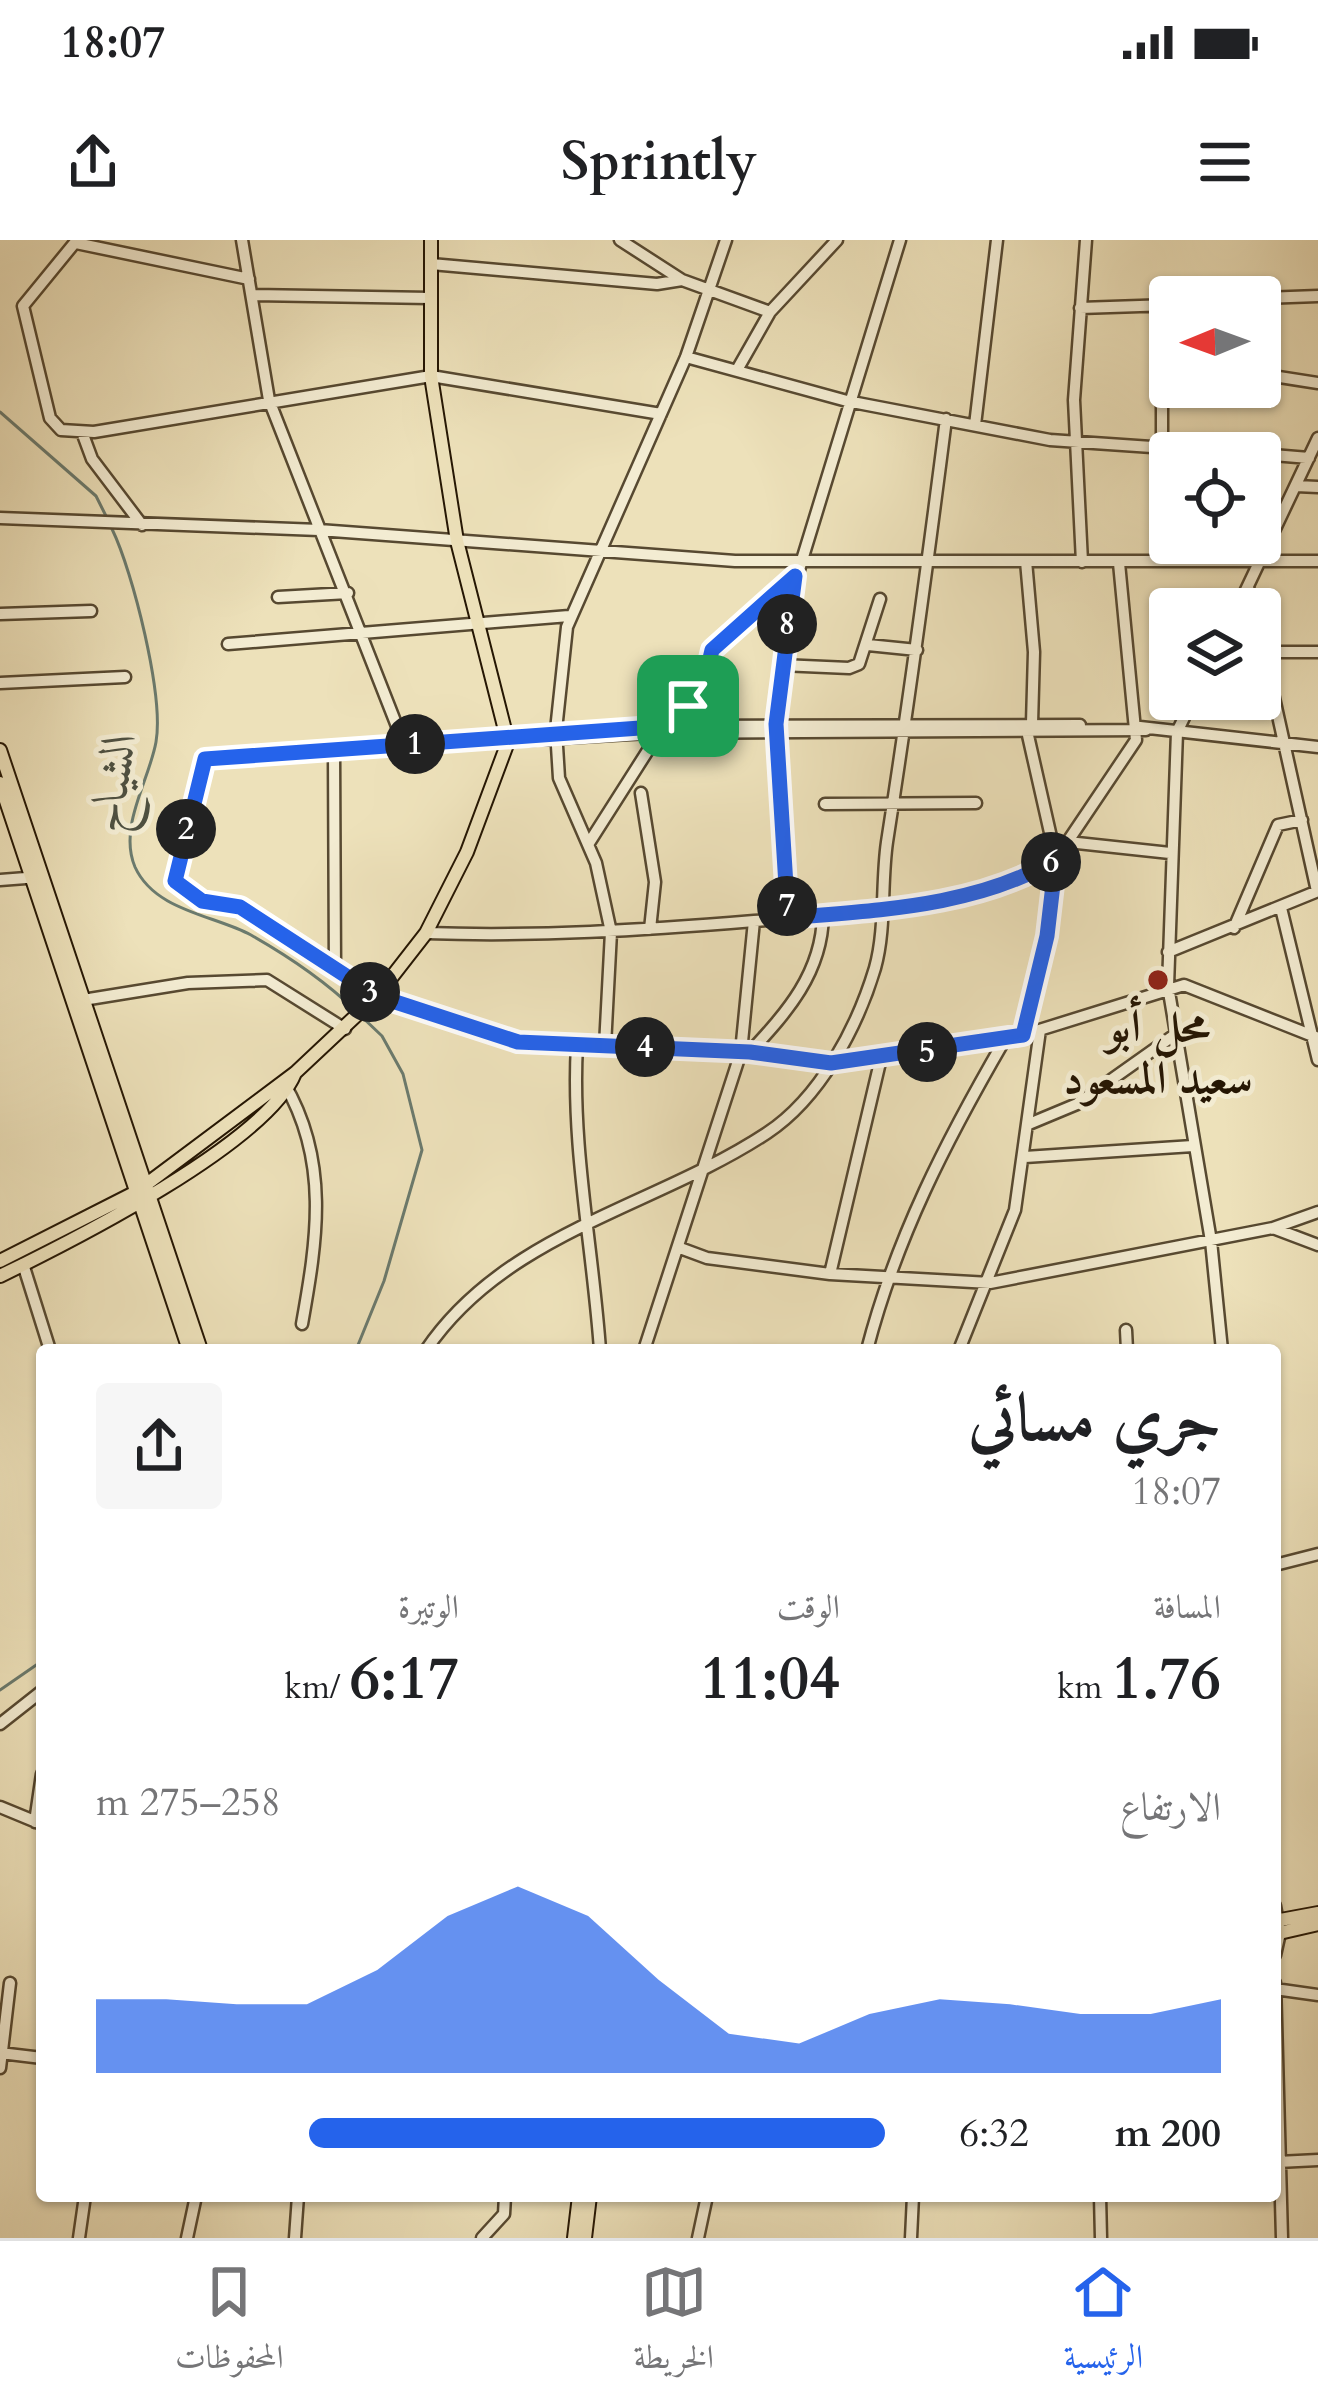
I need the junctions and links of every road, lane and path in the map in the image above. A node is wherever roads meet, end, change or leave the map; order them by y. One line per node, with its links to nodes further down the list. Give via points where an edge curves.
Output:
1 (242, 240): 11 (street)
2 (431, 240): 10 (main road)
3 (620, 240): 12 (street)
4 (726, 240): 13 (street)
5 (837, 240): 20 (street)
6 (901, 240): 27 (street)
7 (998, 240): 30 (street)
8 (1086, 240): 19 (street)
9 (76, 241): 11 (street); 31 (street, via 22,311 50,418 62,430)
10 (431, 264): 12 (street); 17 (main road)
11 (249, 279): 14 (street)
12 (682, 280): 13 (street)
13 (708, 291): 20 (street); 21 (street)
14 (252, 295): 17 (street); 26 (street)
15 (1318, 296): 16 (street)
16 (1281, 297)
17 (430, 298): 23 (main road)
18 (1149, 306): 19 (street)
19 (1080, 308): 33 (street)
20 (770, 313): 22 (street)
21 (686, 357): 22 (street); 28 (street)
22 (737, 370): 27 (street)
23 (431, 376): 26 (street); 28 (street); 43 (main road)
24 (1281, 377): 25 (street)
25 (1318, 383)
26 (269, 400): 31 (street); 42 (street)
27 (848, 401): 29 (street); 48 (street)
28 (661, 414): 44 (street)
29 (946, 419): 30 (street); 45 (street)
30 (975, 424): 33 (street)
31 (82, 432): 41 (street, via 92,459)
32 (1318, 438): 36 (street)
33 (1076, 443): 34 (street); 50 (street)
34 (1149, 447)
35 (1281, 456): 36 (street)
36 (1309, 458): 37 (street)
37 (1296, 486): 38 (street); 40 (street)
38 (1318, 487)
39 (0, 518): 41 (street)
40 (1281, 519)
41 (142, 525): 42 (street)
42 (320, 530): 43 (street); 56 (street)
43 (458, 542): 44 (street); 62 (main road)
44 (597, 551): 48 (street); 61 (street)
45 (931, 561): 48 (street); 49 (street); 66 (street)
46 (1281, 561): 47 (street)
47 (1318, 561)
48 (797, 562): 54 (street)
49 (1026, 562): 50 (street); 74 (street, via 1034,652)
50 (1082, 562): 51 (street)
51 (1119, 563): 52 (street); 77 (street)
52 (1149, 563)
53 (1260, 564): 55 (street)
54 (795, 576): 69 (street); 75 (street, via 712,650 700,701)
55 (1248, 587)
56 (348, 593): 57 (street); 63 (street)
57 (278, 597)
58 (880, 598): 65 (street)
59 (91, 610): 60 (street)
60 (0, 614)
61 (569, 616): 62 (street); 80 (street)
62 (476, 624): 63 (street); 81 (main road)
63 (364, 634): 64 (street); 83 (street)
64 (228, 644)
65 (868, 645): 66 (street); 69 (street, via 849,668)
66 (917, 650): 78 (street)
67 (1281, 652): 68 (street)
68 (1318, 652)
69 (781, 665): 76 (street)
70 (125, 677): 71 (street)
71 (0, 683)
72 (1183, 720): 79 (street)
73 (1280, 720): 82 (street)
74 (1029, 727): 77 (street); 78 (street); 96 (street)
75 (663, 729): 76 (street); 80 (street); 94 (street)
76 (776, 729): 78 (street); 103 (street)
77 (1140, 729): 79 (street); 93 (street)
78 (904, 730): 89 (street)
79 (1177, 732): 82 (street); 95 (street)
80 (556, 734): 81 (street); 94 (street, via 562,792)
81 (504, 738): 83 (street); 108 (main road, via 467,852)
82 (1285, 742): 84 (street); 92 (street)
83 (404, 744): 85 (street)
84 (1318, 747)
85 (334, 749): 110 (street); 110 (street, via 205,759 174,875 188,895 240,907)
86 (0, 750): 97 (main road)
87 (0, 783): 97 (main road)
88 (641, 793): 106 (street, via 655,882)
89 (893, 803): 90 (street); 91 (street); 101 (street)
90 (976, 803)
91 (825, 805)
92 (1302, 820): 99 (street); 105 (street, via 1278,825)
93 (1068, 842): 95 (street); 96 (street)
94 (589, 843): 107 (street)
95 (1170, 854): 109 (street)
96 (1056, 859): 101 (street, via 987,887); 116 (street)
97 (37, 877): 98 (street); 112 (main road); 131 (main road)
98 (0, 880)
99 (1317, 891): 100 (street)
100 (1281, 908): 105 (street); 118 (street)
101 (879, 910): 102 (street); 125 (street, via 874,972)
102 (823, 915): 103 (street); 122 (street, via 805,985)
103 (788, 918): 104 (street)
104 (754, 921): 106 (street); 122 (street)
105 (1234, 928): 109 (street)
106 (650, 929): 107 (street)
107 (611, 932): 108 (street); 121 (street)
108 (426, 933): 113 (main road)
109 (1168, 952): 111 (street)
110 (334, 971): 113 (street)
111 (1168, 986): 115 (street); 117 (street); 118 (street, via 1196,987)
112 (83, 1000): 114 (street, via 268,980); 131 (main road)
113 (374, 1000): 114 (main road); 120 (street, via 492,1036)
114 (347, 1027): 126 (main road)
115 (1040, 1030): 116 (street); 127 (street)
116 (1023, 1035): 119 (street)
117 (1173, 1036): 127 (street, via 1077,1103); 128 (street)
118 (1314, 1037): 124 (street)
119 (1004, 1041): 123 (street); 142 (street, via 941,1150)
120 (577, 1045): 121 (street); 133 (street)
121 (605, 1046): 122 (street)
122 (745, 1052): 125 (street); 130 (street)
123 (881, 1058): 125 (street); 140 (street)
124 (1318, 1060)
125 (831, 1063): 130 (street, via 790,1115)
126 (288, 1081): 131 (main road); 144 (street, via 319,1196)
127 (1028, 1124): 129 (street)
128 (1193, 1146): 129 (street); 135 (street)
129 (1025, 1156): 143 (street)
130 (705, 1168): 133 (street); 137 (street)
131 (143, 1194): 138 (main road); 139 (main road); 147 (main road); 148 (main road)
132 (1318, 1212): 134 (street)
133 (589, 1221): 149 (street, via 511,1268 461,1307); 150 (street)
134 (1273, 1228): 135 (street); 136 (street)
135 (1211, 1240): 143 (street); 155 (street)
136 (1318, 1245)
137 (680, 1248): 140 (street); 151 (street)
138 (0, 1261)
139 (23, 1264): 141 (main road); 146 (street)
140 (830, 1274): 142 (street)
141 (0, 1276)
142 (885, 1280): 143 (street); 152 (street)
143 (990, 1283): 153 (street)
144 (302, 1324)
145 (1126, 1330): 154 (street)
146 (48, 1344)
147 (187, 1344)
148 (199, 1344)
149 (431, 1344)
150 (599, 1344)
151 (646, 1344)
152 (868, 1344)
153 (962, 1344)
154 (1127, 1344)
155 (1221, 1344)
156 (1318, 1553): 157 (street)
157 (1281, 1563)
158 (36, 1696): 159 (street)
159 (0, 1724)
160 (0, 1807): 161 (street)
161 (36, 1822)
162 (1318, 1913): 164 (main road)
163 (1318, 1924): 165 (main road)
164 (1281, 1926)
165 (1281, 1927)
166 (10, 1983): 169 (street)
167 (1281, 1987): 168 (street)
168 (1318, 1995)
169 (1, 2053): 170 (street); 171 (street)
170 (36, 2057)
171 (0, 2068)
172 (1318, 2160): 173 (street)
173 (1281, 2162)
174 (84, 2202): 184 (street)
175 (195, 2202): 185 (street)
176 (298, 2202): 186 (street)
177 (504, 2202): 187 (street, via 500,2220)
178 (578, 2202): 188 (main road)
179 (589, 2202): 189 (main road)
180 (706, 2202): 190 (street)
181 (913, 2202): 191 (street)
182 (1100, 2202): 192 (street)
183 (1280, 2202): 193 (street)
184 (79, 2238)
185 (188, 2238)
186 (295, 2238)
187 (482, 2238)
188 (574, 2238)
189 (584, 2238)
190 (698, 2238)
191 (911, 2238)
192 (1101, 2238)
193 (1282, 2238)

